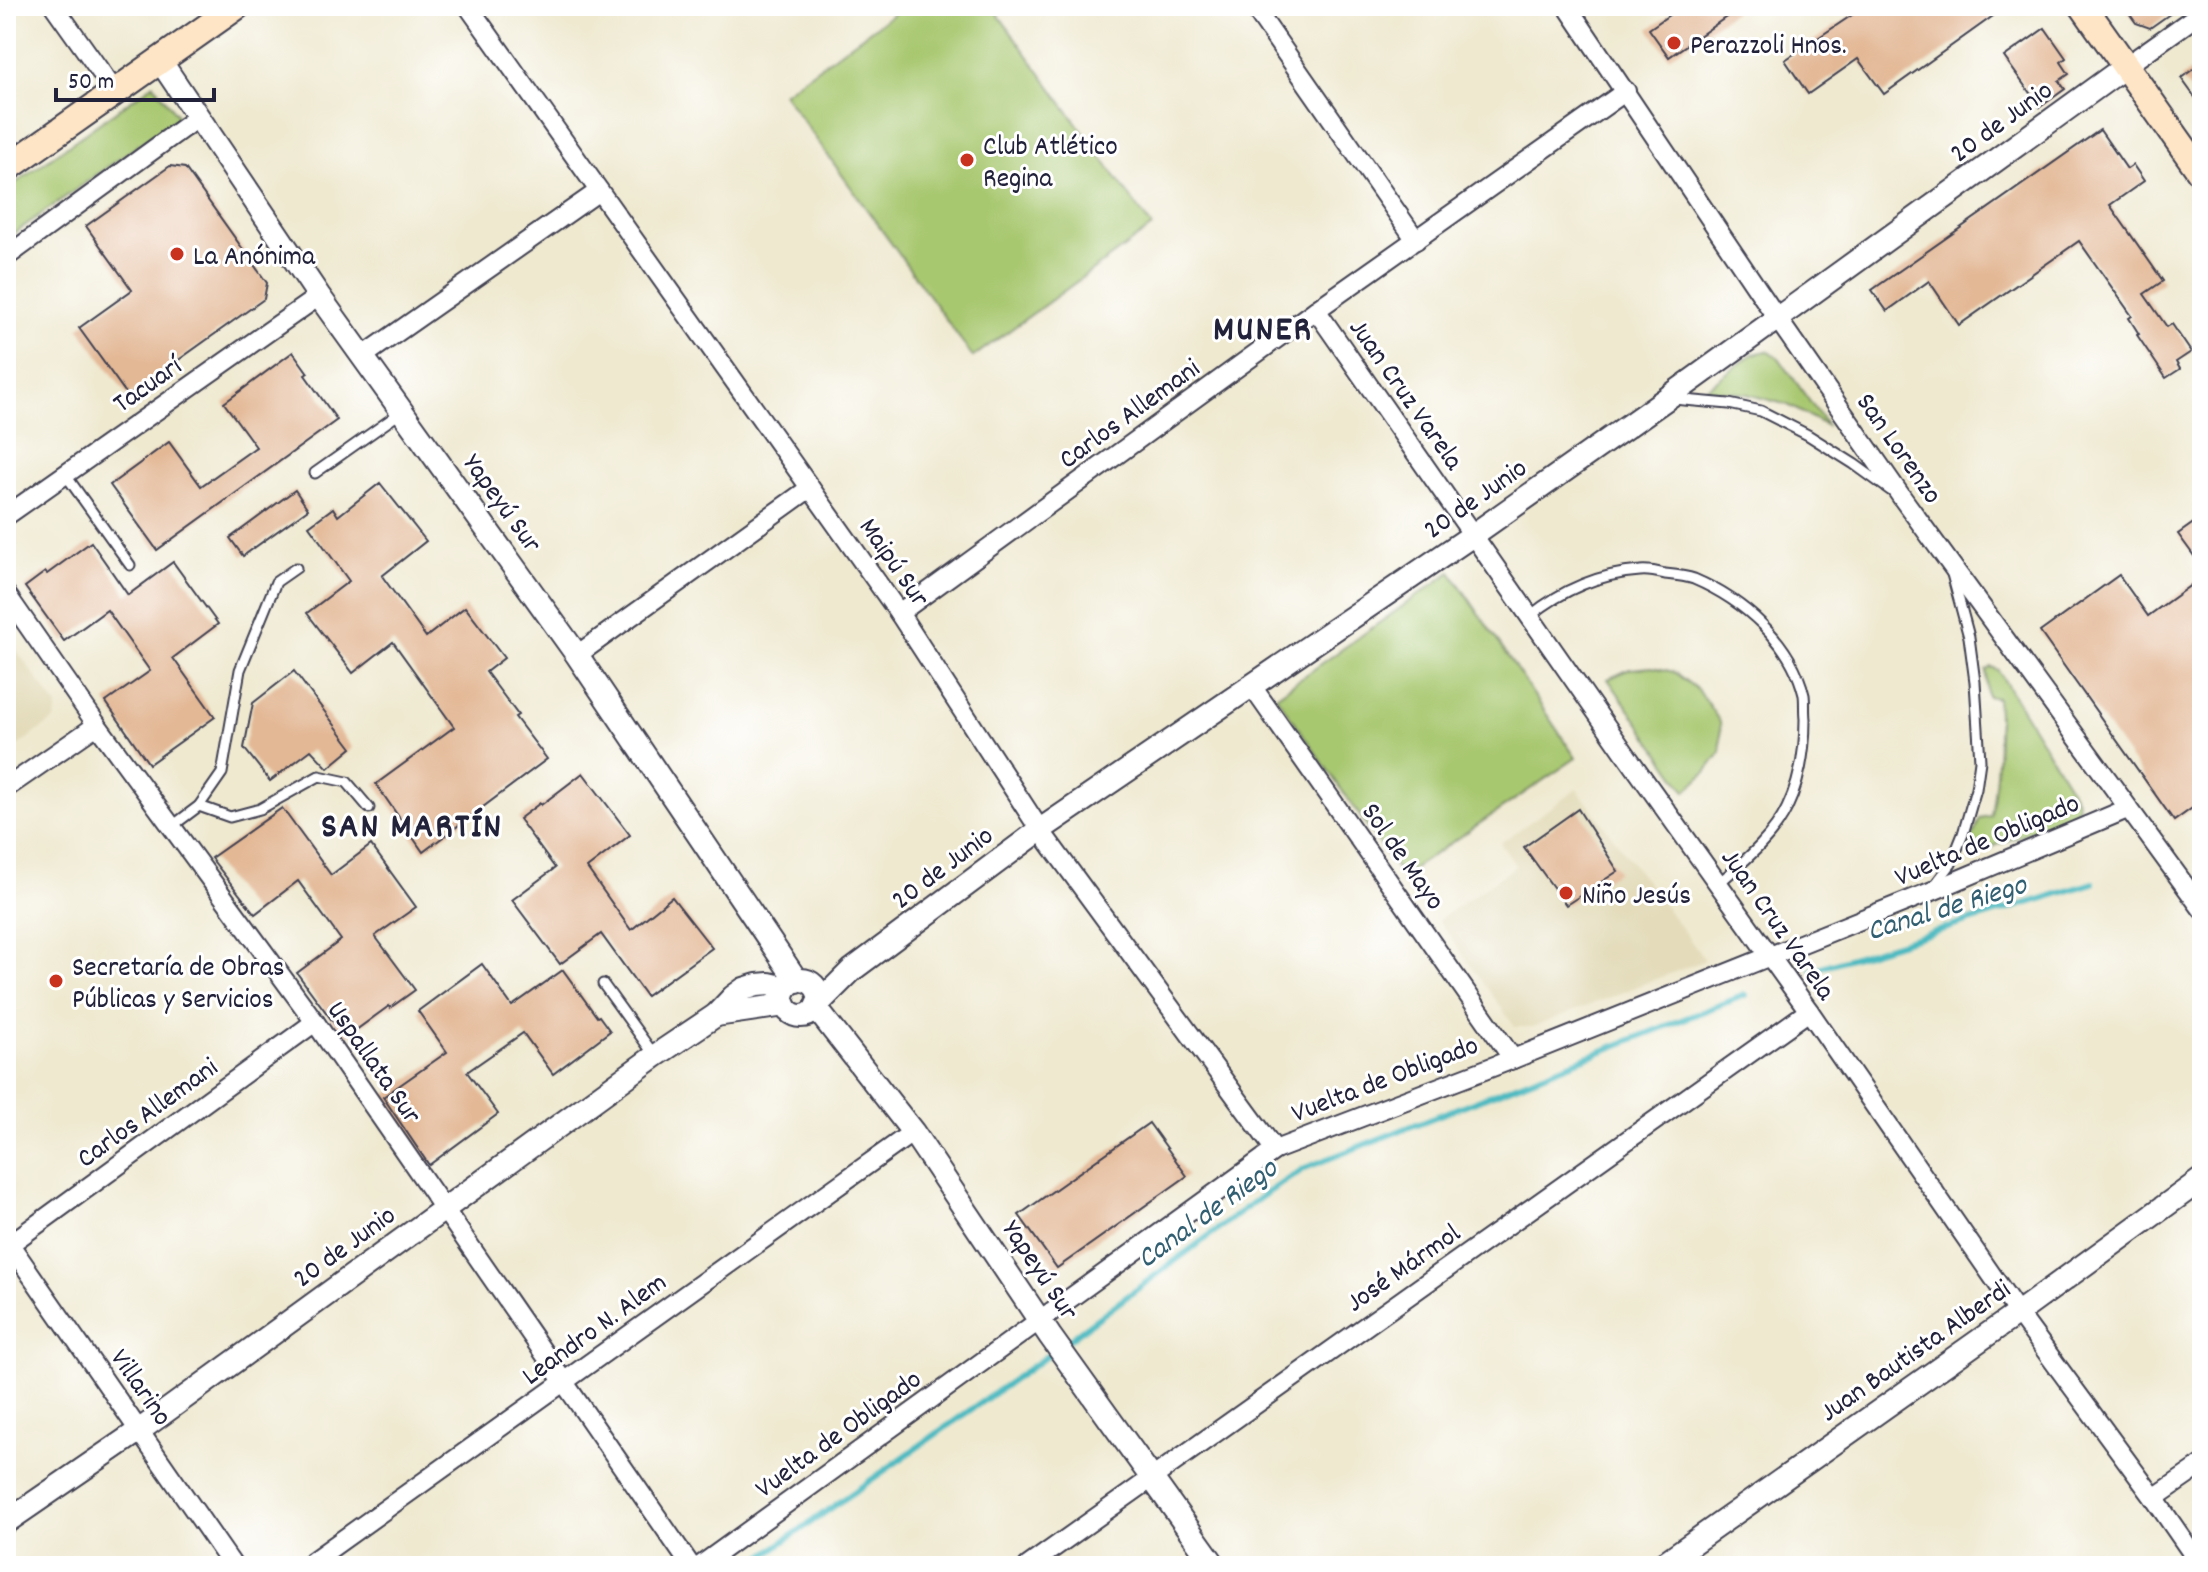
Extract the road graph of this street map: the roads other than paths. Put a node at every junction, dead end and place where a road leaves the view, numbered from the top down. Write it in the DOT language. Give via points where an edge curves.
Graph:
graph roads {
  1 [pos="54,6"];
  2 [pos="237,6"];
  3 [pos="468,6"];
  4 [pos="1253,6"];
  5 [pos="1567,6"];
  6 [pos="2083,6"];
  7 [pos="2202,12"];
  8 [pos="159,59"];
  9 [pos="2126,66"];
  10 [pos="1626,91"];
  11 [pos="115,92"];
  12 [pos="198,117"];
  13 [pos="6,169"];
  14 [pos="2202,174"];
  15 [pos="599,191"];
  16 [pos="1416,240"];
  17 [pos="6,257"];
  18 [pos="319,296"];
  19 [pos="1316,310"];
  20 [pos="1777,318"];
  21 [pos="362,357"];
  22 [pos="1666,399"];
  23 [pos="402,412"];
  24 [pos="315,473"];
  25 [pos="65,474"];
  26 [pos="810,488"];
  27 [pos="1903,499"];
  28 [pos="6,516"];
  29 [pos="1473,535"];
  30 [pos="130,565"];
  31 [pos="1950,566"];
  32 [pos="296,568"];
  33 [pos="6,594"];
  34 [pos="899,613"];
  35 [pos="1530,616"];
  36 [pos="577,655"];
  37 [pos="1251,685"];
  38 [pos="97,725"];
  39 [pos="6,788"];
  40 [pos="199,806"];
  41 [pos="369,808"];
  42 [pos="2127,809"];
  43 [pos="171,827"];
  44 [pos="1040,830"];
  45 [pos="1718,884"];
  46 [pos="1930,892"];
  47 [pos="2202,909"];
  48 [pos="1770,956"];
  49 [pos="852,970"];
  50 [pos="603,984"];
  51 [pos="794,989"];
  52 [pos="817,1006"];
  53 [pos="1809,1011"];
  54 [pos="315,1022"];
  55 [pos="655,1056"];
  56 [pos="1513,1059"];
  57 [pos="913,1132"];
  58 [pos="1275,1150"];
  59 [pos="2202,1179"];
  60 [pos="445,1208"];
  61 [pos="8,1242"];
  62 [pos="2018,1313"];
  63 [pos="1045,1327"];
  64 [pos="563,1383"];
  65 [pos="140,1430"];
  66 [pos="2202,1465"];
  67 [pos="1152,1479"];
  68 [pos="2154,1498"];
  69 [pos="6,1522"];
  70 [pos="233,1566"];
  71 [pos="306,1566"];
  72 [pos="691,1566"];
  73 [pos="700,1566"];
  74 [pos="1028,1566"];
  75 [pos="1215,1566"];
  76 [pos="1660,1566"];
  77 [pos="2201,1566"];
  1 -- 11 [label="street"];
  2 -- 8 [label="main road"];
  3 -- 15 [label="street, Maipú Sur"];
  4 -- 16 [label="street"];
  5 -- 10 [label="street, San Lorenzo"];
  6 -- 9 [label="main road"];
  7 -- 9 [label="street"];
  8 -- 11 [label="main road"];
  8 -- 12 [label="street, Yapeyú Sur"];
  9 -- 14 [label="main road"];
  9 -- 20 [label="street, 20 de Junio"];
  10 -- 16 [label="street, Carlos Allemani"];
  10 -- 20 [label="street, San Lorenzo"];
  11 -- 13 [label="main road"];
  12 -- 17 [label="street"];
  12 -- 18 [label="street, Yapeyú Sur"];
  15 -- 21 [label="street"];
  15 -- 26 [label="street, Maipú Sur"];
  16 -- 19 [label="street, Carlos Allemani"];
  18 -- 21 [label="street, Yapeyú Sur"];
  18 -- 25 [label="street, Tacuarí"];
  19 -- 29 [label="street, Juan Cruz Varela"];
  19 -- 34 [label="street, Carlos Allemani"];
  20 -- 22 [label="street, 20 de Junio"];
  20 -- 27 [label="street, San Lorenzo"];
  21 -- 23 [label="street, Yapeyú Sur"];
  22 -- 27 [label="lane" via="1761,411 1808,435"];
  22 -- 29 [label="street, 20 de Junio"];
  23 -- 24 [label="lane"];
  23 -- 36 [label="street, Yapeyú Sur"];
  25 -- 28 [label="street, Tacuarí"];
  25 -- 30 [label="lane"];
  26 -- 34 [label="street, Maipú Sur"];
  26 -- 36 [label="street"];
  27 -- 31 [label="street, San Lorenzo"];
  29 -- 35 [label="street, Juan Cruz Varela"];
  29 -- 37 [label="street, 20 de Junio"];
  31 -- 42 [label="street, San Lorenzo"];
  31 -- 46 [label="lane" via="1969,637 1980,761 1963,834 1951,864"];
  32 -- 40 [label="lane" via="276,582 240,670 222,773"];
  33 -- 38 [label="street, Uspallata Sur"];
  34 -- 44 [label="street, Maipú Sur"];
  35 -- 45 [label="street, Juan Cruz Varela"];
  35 -- 45 [label="lane" via="1590,579 1643,570 1692,578 1733,599 1765,626 1792,663 1804,696 1802,771 1787,810"];
  36 -- 51 [label="street, Yapeyú Sur"];
  37 -- 44 [label="street, 20 de Junio"];
  37 -- 56 [label="street, Sol de Mayo"];
  38 -- 39 [label="street"];
  38 -- 43 [label="street, Uspallata Sur"];
  40 -- 41 [label="lane" via="230,817 260,809 319,776 347,782"];
  40 -- 43 [label="lane"];
  42 -- 46 [label="street, Vuelta de Obligado"];
  42 -- 47 [label="street, San Lorenzo"];
  43 -- 54 [label="street, Uspallata Sur"];
  44 -- 49 [label="street, 20 de Junio"];
  44 -- 58 [label="street, Maipú Sur"];
  45 -- 48 [label="street, Juan Cruz Varela"];
  46 -- 48 [label="street, Vuelta de Obligado"];
  48 -- 53 [label="street, Juan Cruz Varela"];
  48 -- 56 [label="street, Vuelta de Obligado"];
  49 -- 51 [label="street, 20 de Junio"];
  49 -- 52 [label="street, 20 de Junio"];
  50 -- 55 [label="lane"];
  51 -- 52 [label="street, Yapeyú Sur" via="816,988"];
  51 -- 52 [label="street" via="788,1011 799,1016"];
  51 -- 55 [label="street, 20 de Junio" via="769,984 744,989"];
  52 -- 57 [label="street, Yapeyú Sur"];
  53 -- 62 [label="street, Juan Cruz Varela"];
  53 -- 67 [label="street, José Mármol"];
  54 -- 60 [label="street, Uspallata Sur"];
  54 -- 61 [label="street, Carlos Allemani"];
  55 -- 60 [label="street, 20 de Junio"];
  56 -- 58 [label="street, Vuelta de Obligado"];
  57 -- 63 [label="street, Yapeyú Sur"];
  57 -- 64 [label="street, Leandro N. Alem"];
  58 -- 63 [label="street, Vuelta de Obligado"];
  59 -- 62 [label="street, Juan Bautista Alberdi"];
  60 -- 64 [label="street, Uspallata Sur"];
  60 -- 65 [label="street, 20 de Junio"];
  61 -- 65 [label="street, Villarino"];
  62 -- 68 [label="street, Juan Cruz Varela"];
  62 -- 76 [label="street, Juan Bautista Alberdi"];
  63 -- 67 [label="street, Yapeyú Sur"];
  63 -- 73 [label="street, Vuelta de Obligado"];
  64 -- 71 [label="street, Leandro N. Alem"];
  64 -- 72 [label="street, Uspallata Sur"];
  65 -- 69 [label="street, 20 de Junio"];
  65 -- 70 [label="street, Villarino"];
  66 -- 68 [label="street"];
  67 -- 74 [label="street, José Mármol"];
  67 -- 75 [label="street, Yapeyú Sur"];
  68 -- 77 [label="street, Juan Cruz Varela"];
}
